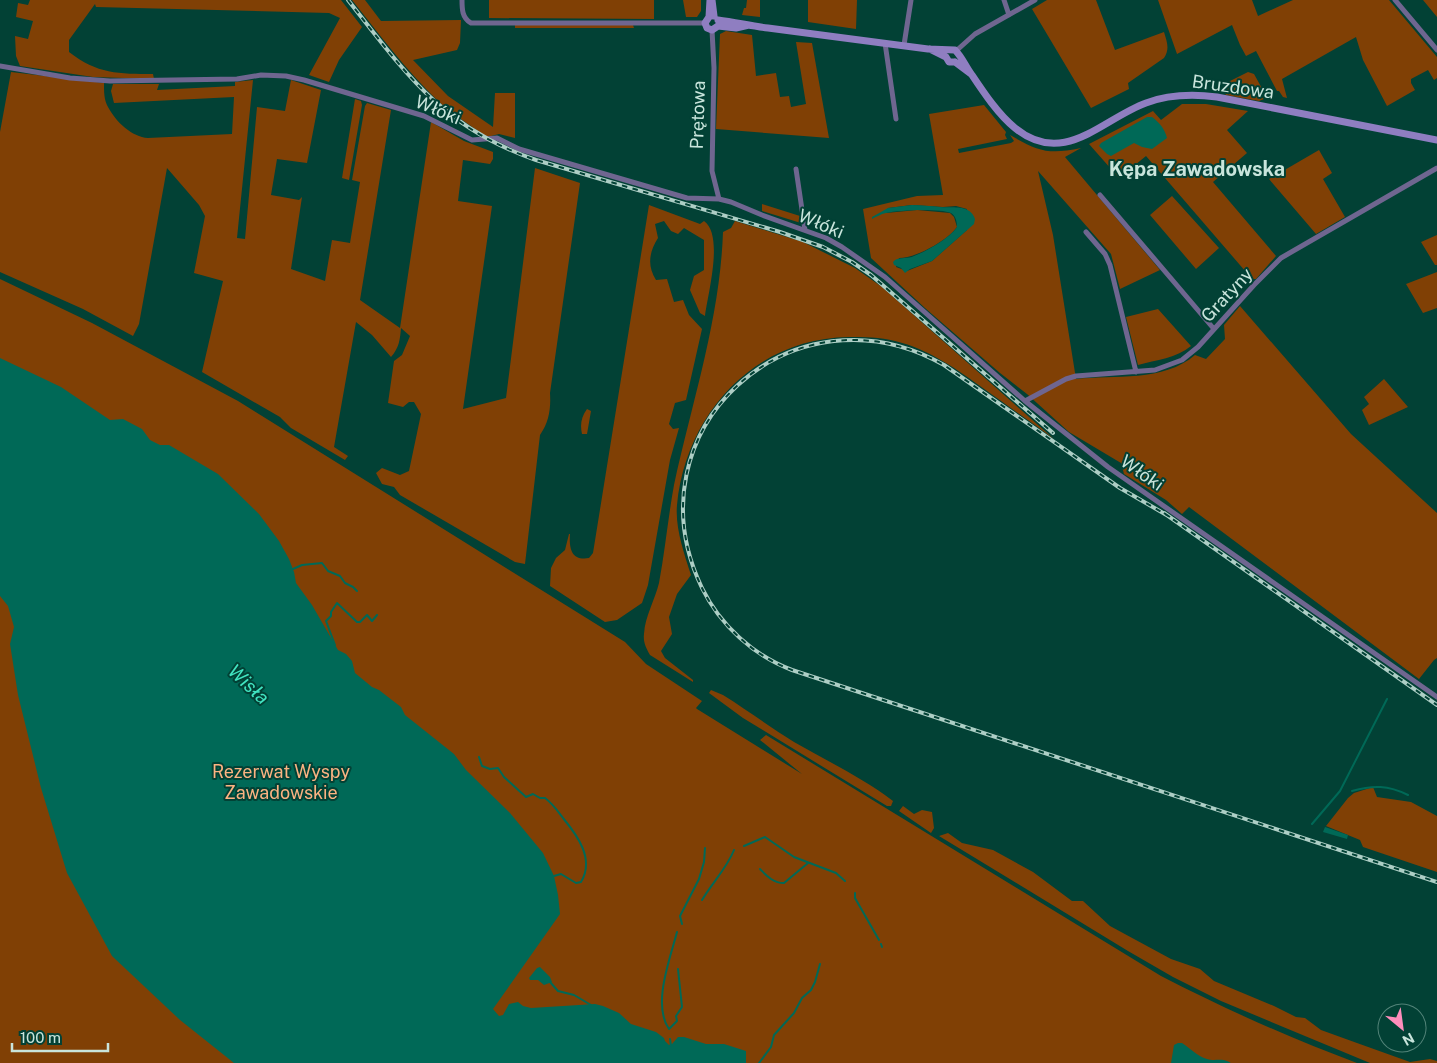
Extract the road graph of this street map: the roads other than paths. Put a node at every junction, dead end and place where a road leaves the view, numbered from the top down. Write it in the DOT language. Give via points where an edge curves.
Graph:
graph roads {
  1 [pos="462,0"];
  2 [pos="711,0"];
  3 [pos="911,0"];
  4 [pos="1004,0"];
  5 [pos="1035,0"];
  6 [pos="1395,0"];
  7 [pos="1009,15"];
  8 [pos="712,22"];
  9 [pos="885,43"];
  10 [pos="904,46"];
  11 [pos="1437,50"];
  12 [pos="953,55"];
  13 [pos="0,66"];
  14 [pos="896,119"];
  15 [pos="1437,140"];
  16 [pos="1437,168"];
  17 [pos="796,169"];
  18 [pos="1100,195"];
  19 [pos="718,199"];
  20 [pos="805,230"];
  21 [pos="1086,232"];
  22 [pos="1214,329"];
  23 [pos="1136,372"];
  24 [pos="1025,401"];
  25 [pos="1437,697"];
  1 -- 8 [label="street" via="466,20 473,24"];
  2 -- 8 [label="street, Prętowa"];
  3 -- 10 [label="street"];
  4 -- 7 [label="street"];
  5 -- 7 [label="street"];
  6 -- 11 [label="street"];
  7 -- 12 [label="street" via="975,34"];
  8 -- 9 [label="street, Bruzdowa" via="739,22"];
  8 -- 19 [label="street, Prętowa" via="712,171"];
  9 -- 10 [label="street, Bruzdowa"];
  9 -- 14 [label="street"];
  10 -- 12 [label="street, Bruzdowa" via="939,48"];
  12 -- 15 [label="street, Bruzdowa" via="1014,127 1032,138 1052,143 1078,140 1148,102 1195,94"];
  13 -- 19 [label="street, Włóki" via="110,81 286,76 424,116 472,140 497,138 519,149 664,192 693,199"];
  16 -- 22 [label="street, Gratyny" via="1281,258"];
  17 -- 20 [label="street"];
  18 -- 22 [label="street"];
  19 -- 20 [label="street, Włóki"];
  20 -- 24 [label="street, Włóki" via="842,247 884,277"];
  21 -- 23 [label="street" via="1108,260"];
  22 -- 23 [label="street, Gratyny" via="1182,360 1162,368"];
  23 -- 24 [label="street, Gratyny" via="1076,376"];
  24 -- 25 [label="street, Włóki" via="1108,467"];
}
